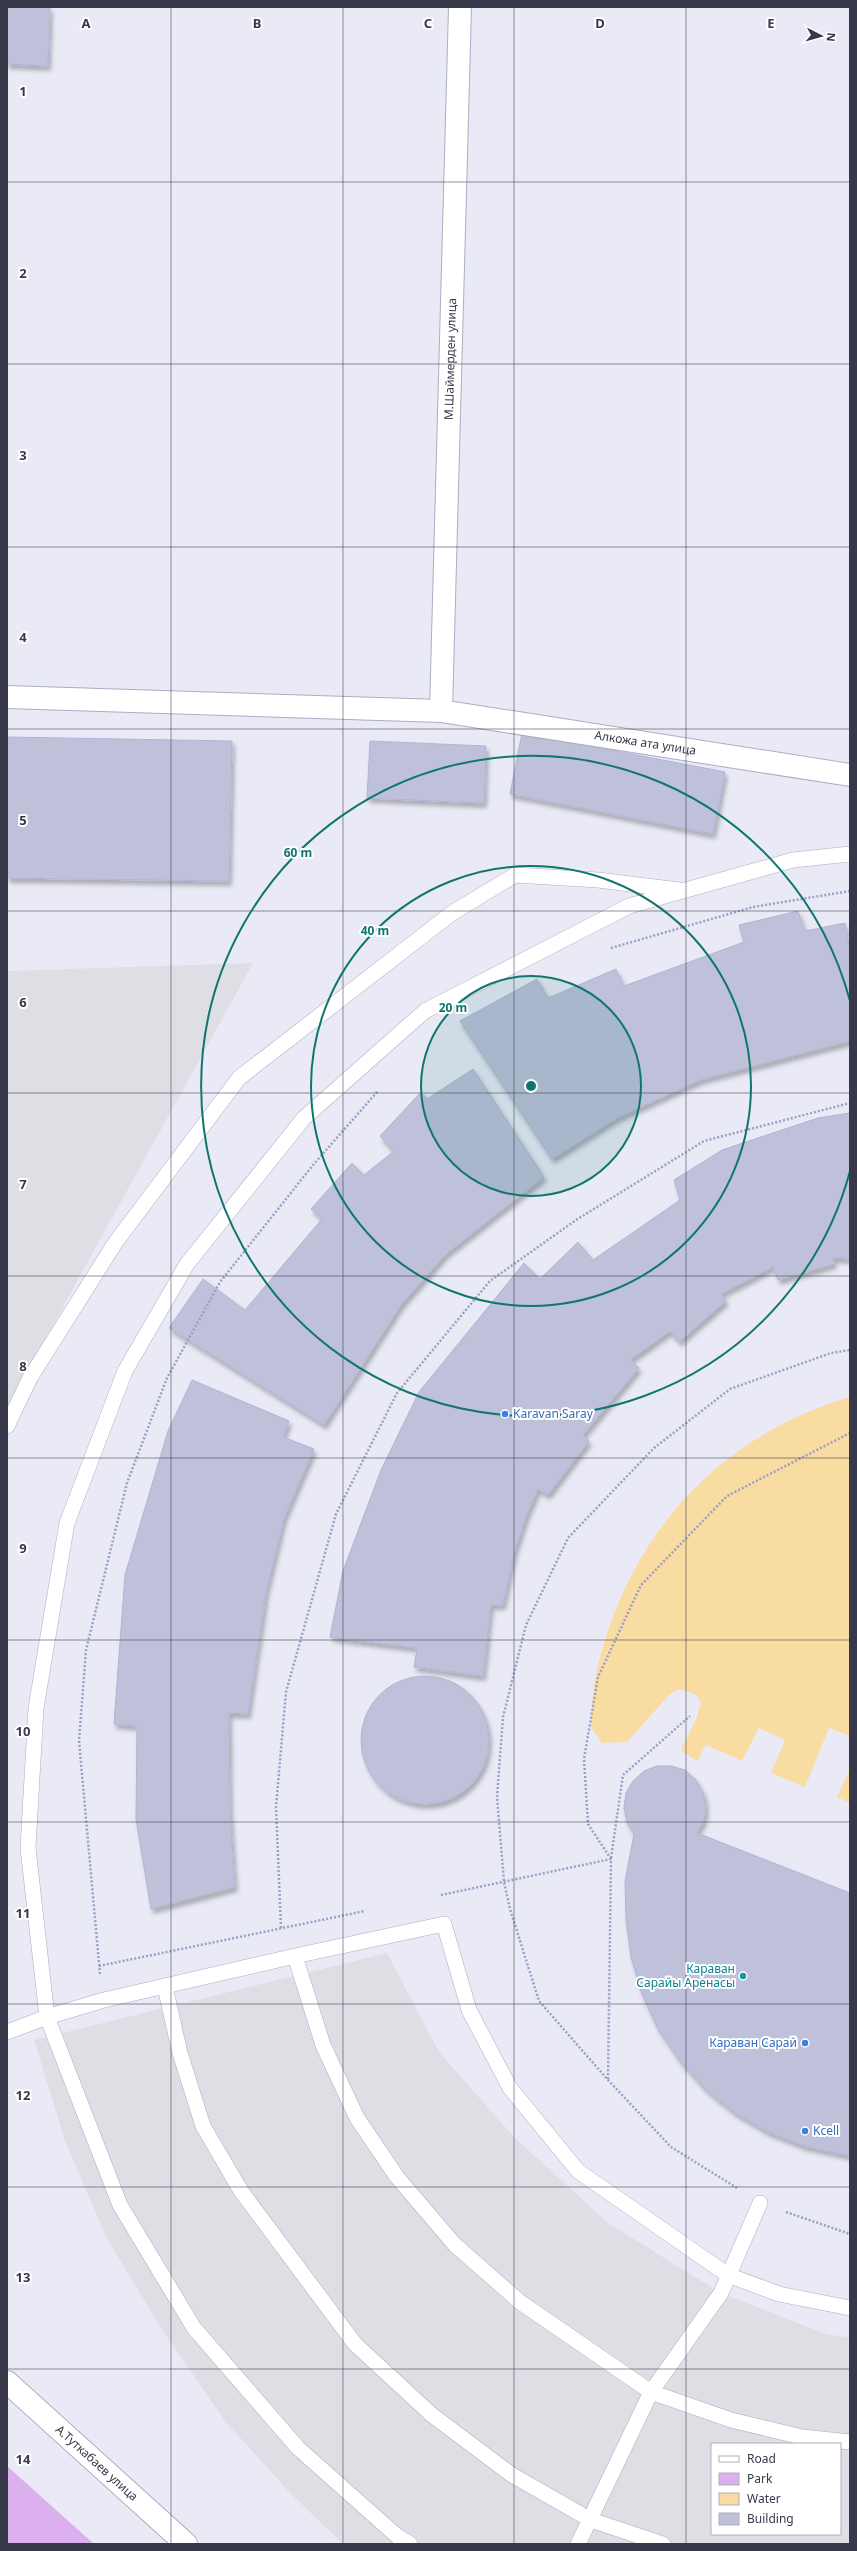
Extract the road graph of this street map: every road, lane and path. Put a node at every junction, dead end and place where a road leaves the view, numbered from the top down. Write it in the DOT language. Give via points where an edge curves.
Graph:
graph roads {
  1 [pos="460,7"];
  2 [pos="7,697"];
  3 [pos="441,711"];
  4 [pos="850,775"];
  5 [pos="850,854"];
  6 [pos="688,891"];
  7 [pos="850,892"];
  8 [pos="610,948"];
  9 [pos="381,1088"];
  10 [pos="850,1103"];
  11 [pos="850,1350"];
  12 [pos="7,1426"];
  13 [pos="850,1433"];
  14 [pos="690,1716"];
  15 [pos="281,1928"];
  16 [pos="295,1956"];
  17 [pos="165,1987"];
  18 [pos="104,2000"];
  19 [pos="47,2017"];
  20 [pos="7,2032"];
  21 [pos="760,2203"];
  22 [pos="850,2234"];
  23 [pos="728,2275"];
  24 [pos="850,2308"];
  25 [pos="7,2382"];
  26 [pos="651,2392"];
  27 [pos="850,2442"];
  28 [pos="591,2520"];
  29 [pos="186,2544"];
  30 [pos="410,2544"];
  31 [pos="578,2544"];
  32 [pos="663,2544"];
  1 -- 3 [label="street, М.Шаймерден улица"];
  2 -- 3 [label="street, Алкожа ата улица"];
  3 -- 4 [label="street, Алкожа ата улица"];
  5 -- 6 [label="lane" via="794,860"];
  6 -- 12 [label="lane" via="598,880 515,875 452,913 239,1078 114,1243 30,1378"];
  6 -- 19 [label="lane" via="629,906 425,1011 304,1118 187,1264 129,1365 67,1523 36,1708 28,1848"];
  7 -- 8 [label="path" via="753,907"];
  9 -- 18 [label="path" via="313,1165 220,1282 167,1378 127,1483 86,1650 79,1741"];
  10 -- 15 [label="path" via="704,1141 576,1220 490,1281 397,1393 336,1514 286,1692 276,1807"];
  11 -- 21 [label="path" via="831,1353 730,1389 654,1448 568,1538 526,1625 503,1717 497,1797 504,1882 539,2001 671,2147"];
  13 -- 14 [label="path" via="727,1496 641,1585 598,1677 584,1759 588,1824 611,1859 623,1776"];
  16 -- 17 [label="lane"];
  16 -- 23 [label="lane" via="444,1924 470,2010 510,2088 578,2171"];
  16 -- 26 [label="lane" via="324,2045 357,2118 397,2177 455,2245 520,2302"];
  17 -- 18 [label="lane"];
  17 -- 28 [label="lane" via="180,2053 203,2126 241,2191 355,2344 432,2415 512,2475"];
  18 -- 19 [label="lane"];
  19 -- 20 [label="lane"];
  19 -- 30 [label="lane" via="120,2205 194,2328 298,2448 397,2536"];
  21 -- 22 [label="path"];
  21 -- 23 [label="lane"];
  23 -- 24 [label="lane" via="779,2294"];
  23 -- 26 [label="lane" via="721,2293"];
  25 -- 29 [label="street, А.Туткабаев улица"];
  26 -- 27 [label="lane" via="731,2420 802,2437"];
  26 -- 28 [label="lane"];
  28 -- 31 [label="lane"];
  28 -- 32 [label="lane"];
}
